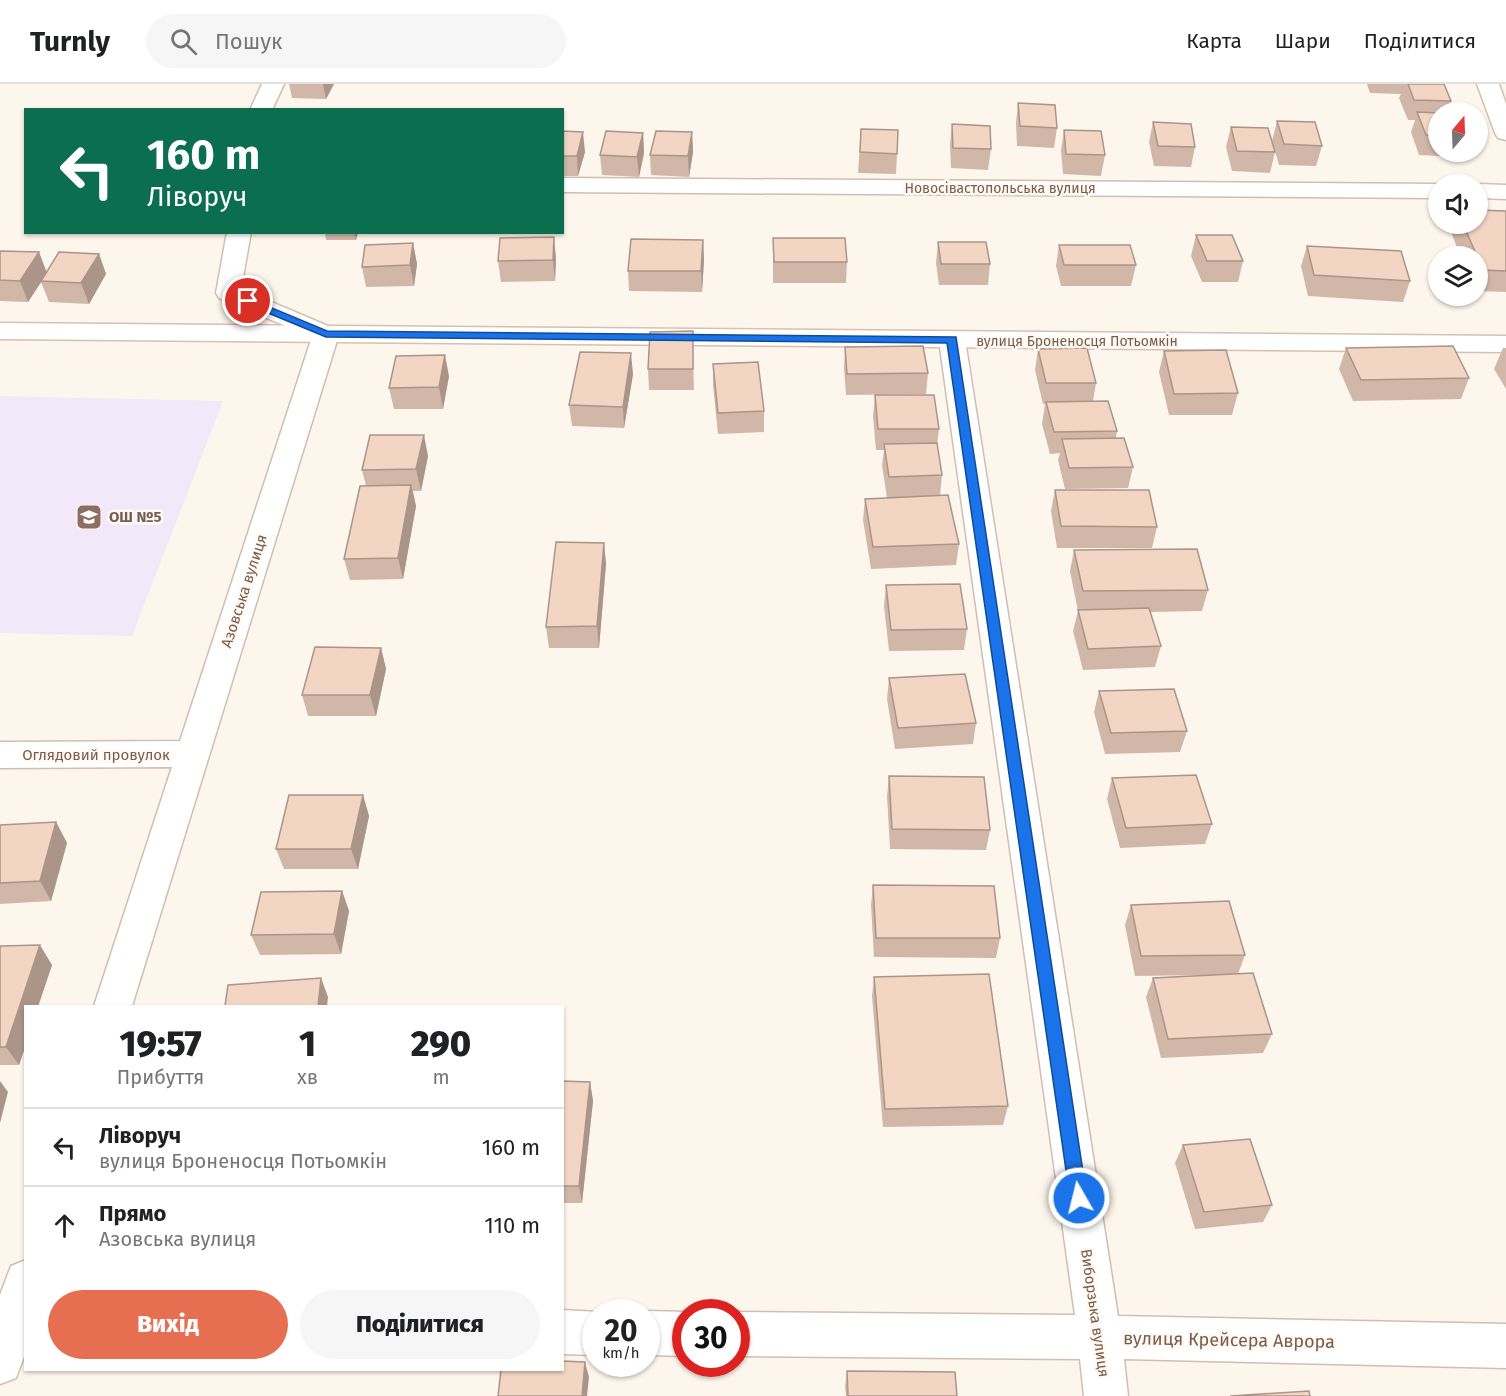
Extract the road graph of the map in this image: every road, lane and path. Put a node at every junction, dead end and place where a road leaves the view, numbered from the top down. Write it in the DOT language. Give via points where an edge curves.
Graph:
graph roads {
  1 [pos="273,84"];
  2 [pos="1488,84"];
  3 [pos="262,108"];
  4 [pos="1504,125"];
  5 [pos="564,185"];
  6 [pos="1428,191"];
  7 [pos="1488,191"];
  8 [pos="1506,192"];
  9 [pos="238,234"];
  10 [pos="0,332"];
  11 [pos="326,334"];
  12 [pos="952,340"];
  13 [pos="1506,345"];
  14 [pos="192,754"];
  15 [pos="0,755"];
  16 [pos="112,1005"];
  17 [pos="24,1287"];
  18 [pos="564,1332"];
  19 [pos="582,1333"];
  20 [pos="750,1334"];
  21 [pos="9,1336"];
  22 [pos="1100,1337"];
  23 [pos="1506,1346"];
  24 [pos="1106,1396"];
  1 -- 3 [label="street"];
  2 -- 4 [label="street"];
  5 -- 6 [label="street, Новосівастопольська вулиця"];
  7 -- 8 [label="street"];
  9 -- 11 [label="street" via="228,293"];
  10 -- 11 [label="street, вулиця Броненосця Потьомкін"];
  11 -- 12 [label="street, вулиця Броненосця Потьомкін"];
  11 -- 14 [label="street, Азовська вулиця"];
  12 -- 13 [label="street, вулиця Броненосця Потьомкін"];
  12 -- 22 [label="street, Виборзька вулиця"];
  14 -- 15 [label="street, Оглядовий провулок"];
  14 -- 16 [label="street, Азовська вулиця"];
  17 -- 21 [label="street"];
  18 -- 19 [label="street"];
  20 -- 22 [label="street, вулиця Крейсера Аврора"];
  22 -- 23 [label="street, вулиця Крейсера Аврора"];
  22 -- 24 [label="street, Виборзька вулиця"];
}
